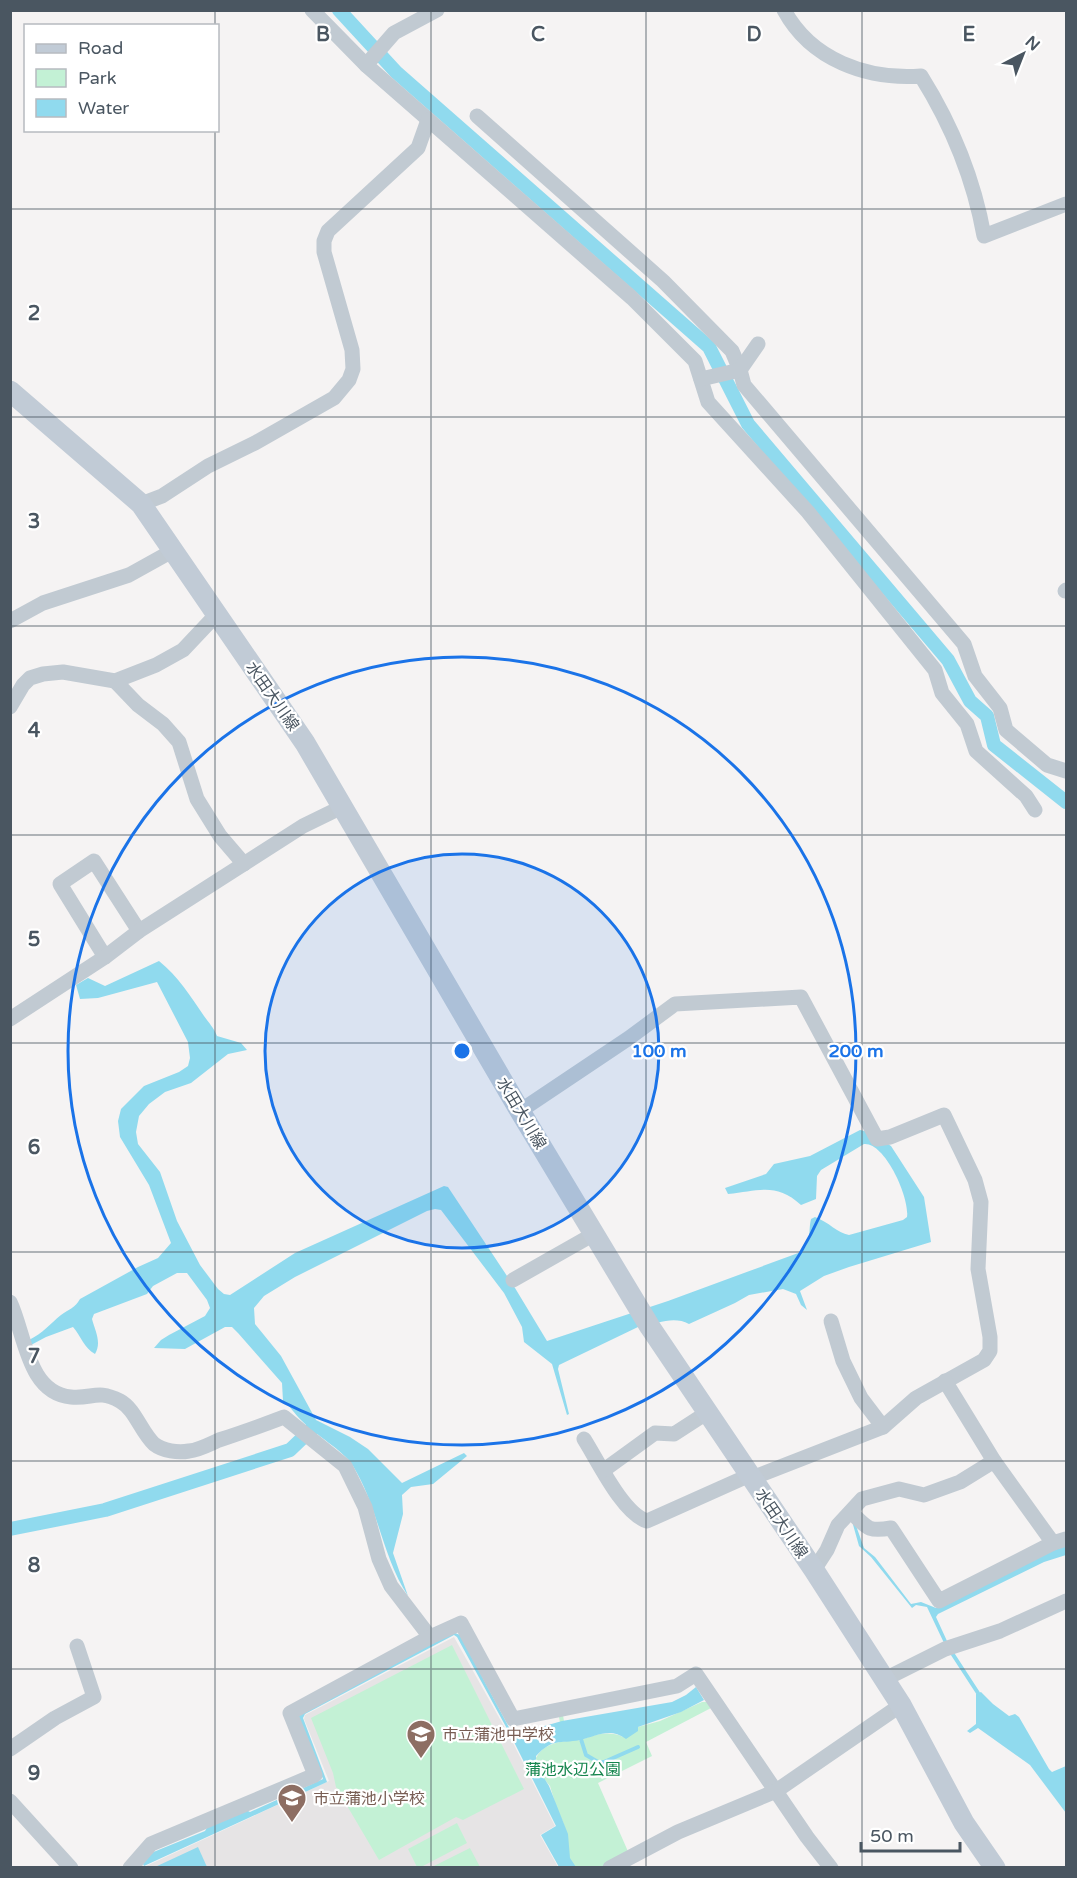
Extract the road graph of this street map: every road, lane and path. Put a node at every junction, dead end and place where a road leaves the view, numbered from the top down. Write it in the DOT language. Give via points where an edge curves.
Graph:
graph roads {
  1 [pos="312,10"];
  2 [pos="437,10"];
  3 [pos="784,10"];
  4 [pos="366,65"];
  5 [pos="477,116"];
  6 [pos="428,120"];
  7 [pos="1066,204"];
  8 [pos="758,344"];
  9 [pos="741,370"];
  10 [pos="701,379"];
  11 [pos="10,391"];
  12 [pos="141,504"];
  13 [pos="174,550"];
  14 [pos="216,615"];
  15 [pos="10,621"];
  16 [pos="115,681"];
  17 [pos="10,707"];
  18 [pos="1066,771"];
  19 [pos="344,806"];
  20 [pos="1035,810"];
  21 [pos="244,864"];
  22 [pos="139,931"];
  23 [pos="105,957"];
  24 [pos="10,1019"];
  25 [pos="520,1111"];
  26 [pos="594,1234"];
  27 [pos="513,1280"];
  28 [pos="10,1302"];
  29 [pos="831,1321"];
  30 [pos="945,1381"];
  31 [pos="708,1412"];
  32 [pos="883,1427"];
  33 [pos="584,1439"];
  34 [pos="994,1461"];
  35 [pos="604,1470"];
  36 [pos="751,1476"];
  37 [pos="851,1512"];
  38 [pos="1060,1541"];
  39 [pos="814,1570"];
  40 [pos="1066,1600"];
  41 [pos="430,1637"];
  42 [pos="77,1646"];
  43 [pos="885,1679"];
  44 [pos="901,1705"];
  45 [pos="10,1749"];
  46 [pos="776,1791"];
  47 [pos="10,1801"];
  48 [pos="71,1868"];
  49 [pos="130,1868"];
  50 [pos="610,1868"];
  51 [pos="831,1868"];
  52 [pos="995,1868"];
  1 -- 4 [label="street"];
  2 -- 4 [label="street" via="394,33"];
  3 -- 7 [label="street" via="810,42 843,64 863,72 921,76 958,151 978,205 984,236"];
  4 -- 6 [label="street"];
  5 -- 9 [label="street" via="663,281 732,351"];
  6 -- 10 [label="street" via="632,298 695,361"];
  6 -- 12 [label="street" via="418,148 328,231 324,241 352,350 349,380 334,398 208,465 162,496"];
  8 -- 9 [label="street"];
  9 -- 10 [label="street"];
  9 -- 18 [label="street" via="744,385 964,644 975,676 1000,708 1006,730 1047,765"];
  10 -- 20 [label="street" via="708,402 808,512 935,670 942,693 967,724 976,751 1026,796"];
  11 -- 12 [label="main road, 水田大川線"];
  12 -- 13 [label="main road, 水田大川線"];
  13 -- 14 [label="main road, 水田大川線"];
  13 -- 15 [label="street" via="129,575 43,603"];
  14 -- 16 [label="street" via="183,650"];
  14 -- 19 [label="main road, 水田大川線"];
  16 -- 17 [label="street" via="63,672 43,674 23,685"];
  16 -- 21 [label="street" via="179,742 197,799 220,836"];
  19 -- 21 [label="street" via="303,826"];
  19 -- 25 [label="main road, 水田大川線"];
  21 -- 22 [label="street"];
  22 -- 23 [label="street"];
  22 -- 23 [label="street" via="94,861 60,884"];
  23 -- 24 [label="street"];
  25 -- 26 [label="main road, 水田大川線"];
  25 -- 30 [label="street" via="675,1004 801,997 877,1139 944,1115 975,1180 981,1202 978,1269 990,1351 984,1360"];
  26 -- 27 [label="street"];
  26 -- 31 [label="main road, 水田大川線"];
  28 -- 41 [label="street" via="38,1378 55,1392 70,1397 108,1395 124,1403 154,1444 169,1451 189,1451 284,1417 316,1441 345,1466 365,1507 391,1586"];
  29 -- 32 [label="street" via="843,1361 861,1398"];
  30 -- 32 [label="street" via="916,1398"];
  30 -- 34 [label="street"];
  31 -- 35 [label="street" via="674,1434 655,1433"];
  31 -- 36 [label="main road, 水田大川線"];
  32 -- 36 [label="street"];
  33 -- 35 [label="street"];
  34 -- 37 [label="street" via="960,1482 924,1495 899,1489 862,1499"];
  34 -- 38 [label="street"];
  35 -- 36 [label="street" via="625,1505 647,1521"];
  36 -- 39 [label="main road, 水田大川線"];
  37 -- 38 [label="street" via="873,1531 891,1528 939,1601"];
  37 -- 39 [label="street" via="838,1525"];
  39 -- 43 [label="main road, 水田大川線"];
  40 -- 43 [label="street" via="1000,1631 945,1649"];
  41 -- 46 [label="street" via="461,1623 513,1719 677,1686 696,1674"];
  41 -- 49 [label="street" via="290,1713 315,1775 151,1844"];
  42 -- 45 [label="street" via="94,1697"];
  43 -- 44 [label="main road, 水田大川線"];
  44 -- 46 [label="street"];
  44 -- 52 [label="main road, 水田大川線" via="964,1823"];
  46 -- 50 [label="street" via="678,1832"];
  46 -- 51 [label="street"];
  47 -- 48 [label="street"];
}
